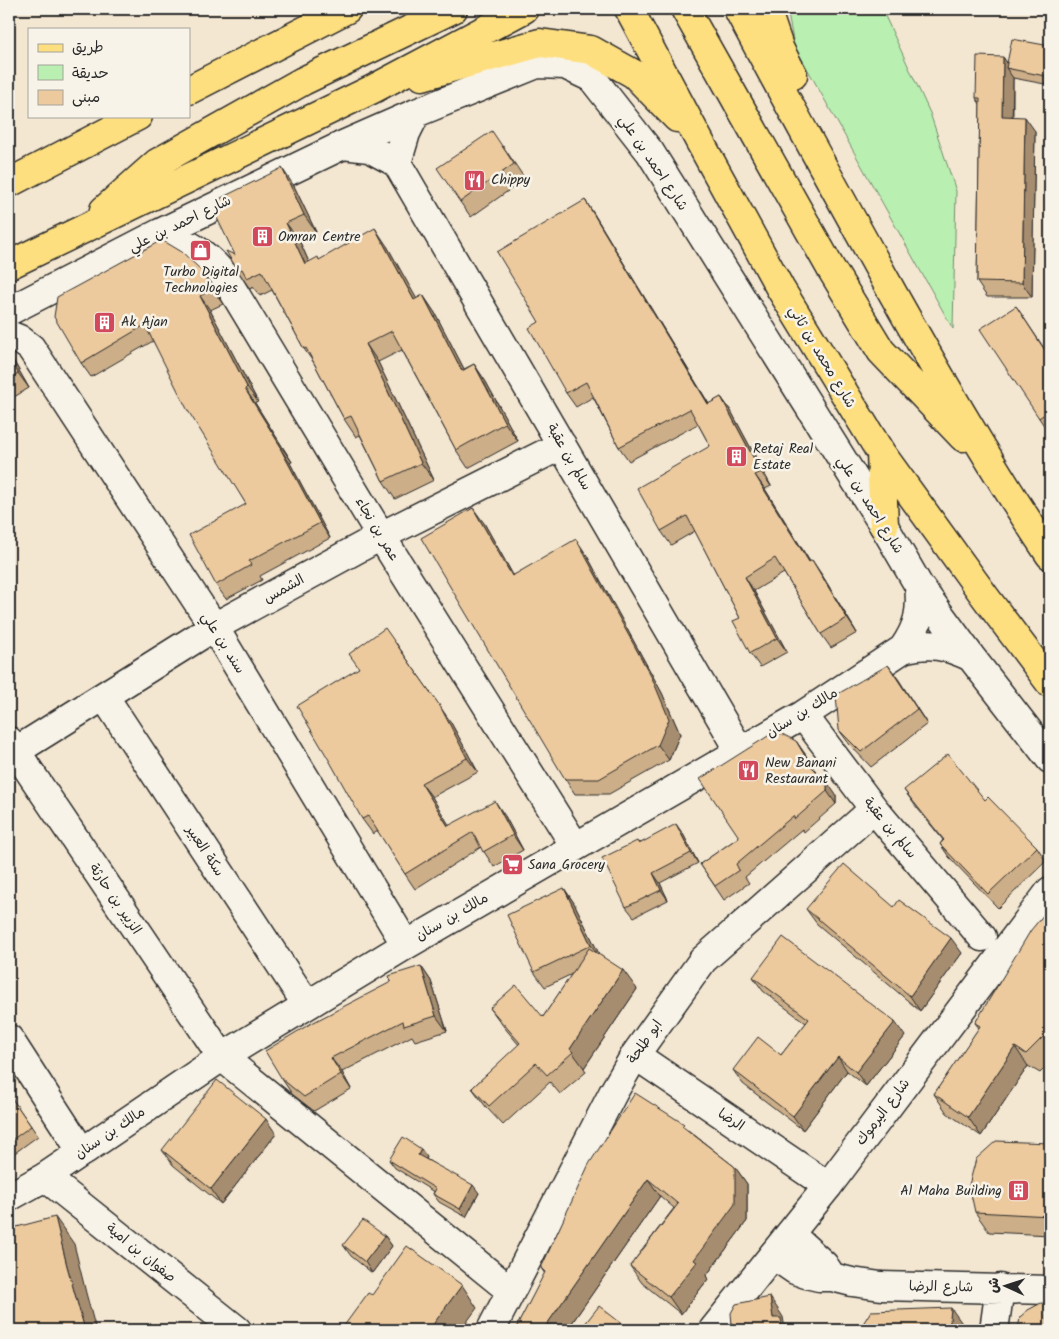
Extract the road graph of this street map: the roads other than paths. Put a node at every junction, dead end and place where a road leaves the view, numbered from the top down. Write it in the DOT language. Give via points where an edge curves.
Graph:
graph roads {
  1 [pos="453,9"];
  2 [pos="524,9"];
  3 [pos="629,9"];
  4 [pos="684,9"];
  5 [pos="738,9"];
  6 [pos="766,9"];
  7 [pos="344,10"];
  8 [pos="190,89"];
  9 [pos="372,89"];
  10 [pos="416,113"];
  11 [pos="134,118"];
  12 [pos="700,142"];
  13 [pos="809,142"];
  14 [pos="343,144"];
  15 [pos="397,163"];
  16 [pos="9,183"];
  17 [pos="79,232"];
  18 [pos="160,233"];
  19 [pos="9,265"];
  20 [pos="39,294"];
  21 [pos="9,311"];
  22 [pos="20,341"];
  23 [pos="562,446"];
  24 [pos="881,453"];
  25 [pos="994,469"];
  26 [pos="884,526"];
  27 [pos="381,536"];
  28 [pos="1050,555"];
  29 [pos="919,586"];
  30 [pos="214,627"];
  31 [pos="903,649"];
  32 [pos="971,657"];
  33 [pos="1050,682"];
  34 [pos="104,696"];
  35 [pos="803,715"];
  36 [pos="12,746"];
  37 [pos="740,751"];
  38 [pos="1050,759"];
  39 [pos="874,810"];
  40 [pos="575,846"];
  41 [pos="1050,891"];
  42 [pos="982,937"];
  43 [pos="406,945"];
  44 [pos="307,1005"];
  45 [pos="9,1039"];
  46 [pos="635,1055"];
  47 [pos="222,1057"];
  48 [pos="82,1152"];
  49 [pos="45,1177"];
  50 [pos="828,1186"];
  51 [pos="11,1192"];
  52 [pos="790,1234"];
  53 [pos="773,1255"];
  54 [pos="832,1277"];
  55 [pos="1000,1288"];
  56 [pos="1050,1290"];
  57 [pos="511,1291"];
  58 [pos="237,1330"];
  59 [pos="492,1330"];
  60 [pos="713,1330"];
  61 [pos="994,1330"];
  1 -- 17 [label="main road" via="303,81 157,162"];
  2 -- 9 [label="main road"];
  3 -- 12 [label="main road, شارع محمد بن ثاني"];
  4 -- 25 [label="main road" via="881,351"];
  5 -- 13 [label="main road"];
  6 -- 13 [label="main road" via="780,50 808,104"];
  7 -- 8 [label="main road"];
  9 -- 12 [label="main road" via="540,43 591,50 634,74"];
  9 -- 17 [label="main road"];
  10 -- 14 [label="street, شارع احمد بن علي"];
  10 -- 15 [label="street"];
  10 -- 26 [label="street, شارع احمد بن علي" via="537,64 565,65 592,78 650,152"];
  11 -- 16 [label="main road"];
  12 -- 24 [label="main road, شارع محمد بن ثاني" via="780,288"];
  13 -- 25 [label="main road"];
  14 -- 15 [label="street" via="369,148"];
  14 -- 18 [label="street, شارع احمد بن علي"];
  15 -- 23 [label="street, سالم بن عقبة"];
  17 -- 19 [label="main road"];
  18 -- 20 [label="street, شارع احمد بن علي"];
  18 -- 27 [label="street, عمر بن نجاء" via="195,248 223,274"];
  20 -- 21 [label="street, شارع احمد بن علي"];
  20 -- 22 [label="street, سند بن علي"];
  22 -- 30 [label="street, سند بن علي"];
  23 -- 27 [label="street, الشمس"];
  23 -- 37 [label="street, سالم بن عقبة"];
  24 -- 26 [label="main road"];
  24 -- 33 [label="main road, شارع محمد بن ثاني"];
  25 -- 28 [label="main road"];
  26 -- 29 [label="street, شارع احمد بن علي"];
  27 -- 30 [label="street, الشمس"];
  27 -- 40 [label="street, عمر بن نجاء"];
  29 -- 31 [label="street, مالك بن سنان" via="919,619"];
  29 -- 32 [label="street, شارع احمد بن علي"];
  30 -- 34 [label="street, الشمس"];
  30 -- 43 [label="street, سند بن علي"];
  31 -- 32 [label="street, مالك بن سنان" via="938,645"];
  31 -- 35 [label="street, مالك بن سنان"];
  32 -- 38 [label="street, شارع احمد بن علي"];
  34 -- 36 [label="street, الشمس"];
  34 -- 44 [label="street, سكة العبير"];
  35 -- 37 [label="street, مالك بن سنان"];
  35 -- 39 [label="street, سالم بن عقبة"];
  36 -- 47 [label="street, الزبير بن حارثة"];
  37 -- 40 [label="street, مالك بن سنان"];
  39 -- 42 [label="street, سالم بن عقبة"];
  39 -- 46 [label="street, ابو طلحة" via="703,960"];
  40 -- 43 [label="street, مالك بن سنان"];
  41 -- 50 [label="street, شارع اليرموك"];
  43 -- 44 [label="street, مالك بن سنان"];
  44 -- 47 [label="street, مالك بن سنان"];
  45 -- 48 [label="street"];
  46 -- 50 [label="street, الرضا"];
  46 -- 57 [label="street, ابو طلحة" via="612,1093"];
  47 -- 48 [label="street, مالك بن سنان"];
  47 -- 57 [label="street, الزبير بن حارثة"];
  48 -- 49 [label="street, مالك بن سنان"];
  49 -- 51 [label="street, مالك بن سنان"];
  49 -- 58 [label="street, صفوان بن امية"];
  50 -- 52 [label="street, شارع اليرموك"];
  52 -- 53 [label="street, شارع اليرموك"];
  52 -- 54 [label="street"];
  53 -- 54 [label="street, شارع الرضا" via="795,1270"];
  53 -- 60 [label="street, شارع اليرموك"];
  54 -- 55 [label="street, شارع الرضا" via="881,1286"];
  55 -- 56 [label="street, شارع الرضا"];
  55 -- 61 [label="street"];
  57 -- 59 [label="street, ابو طلحة"];
}
